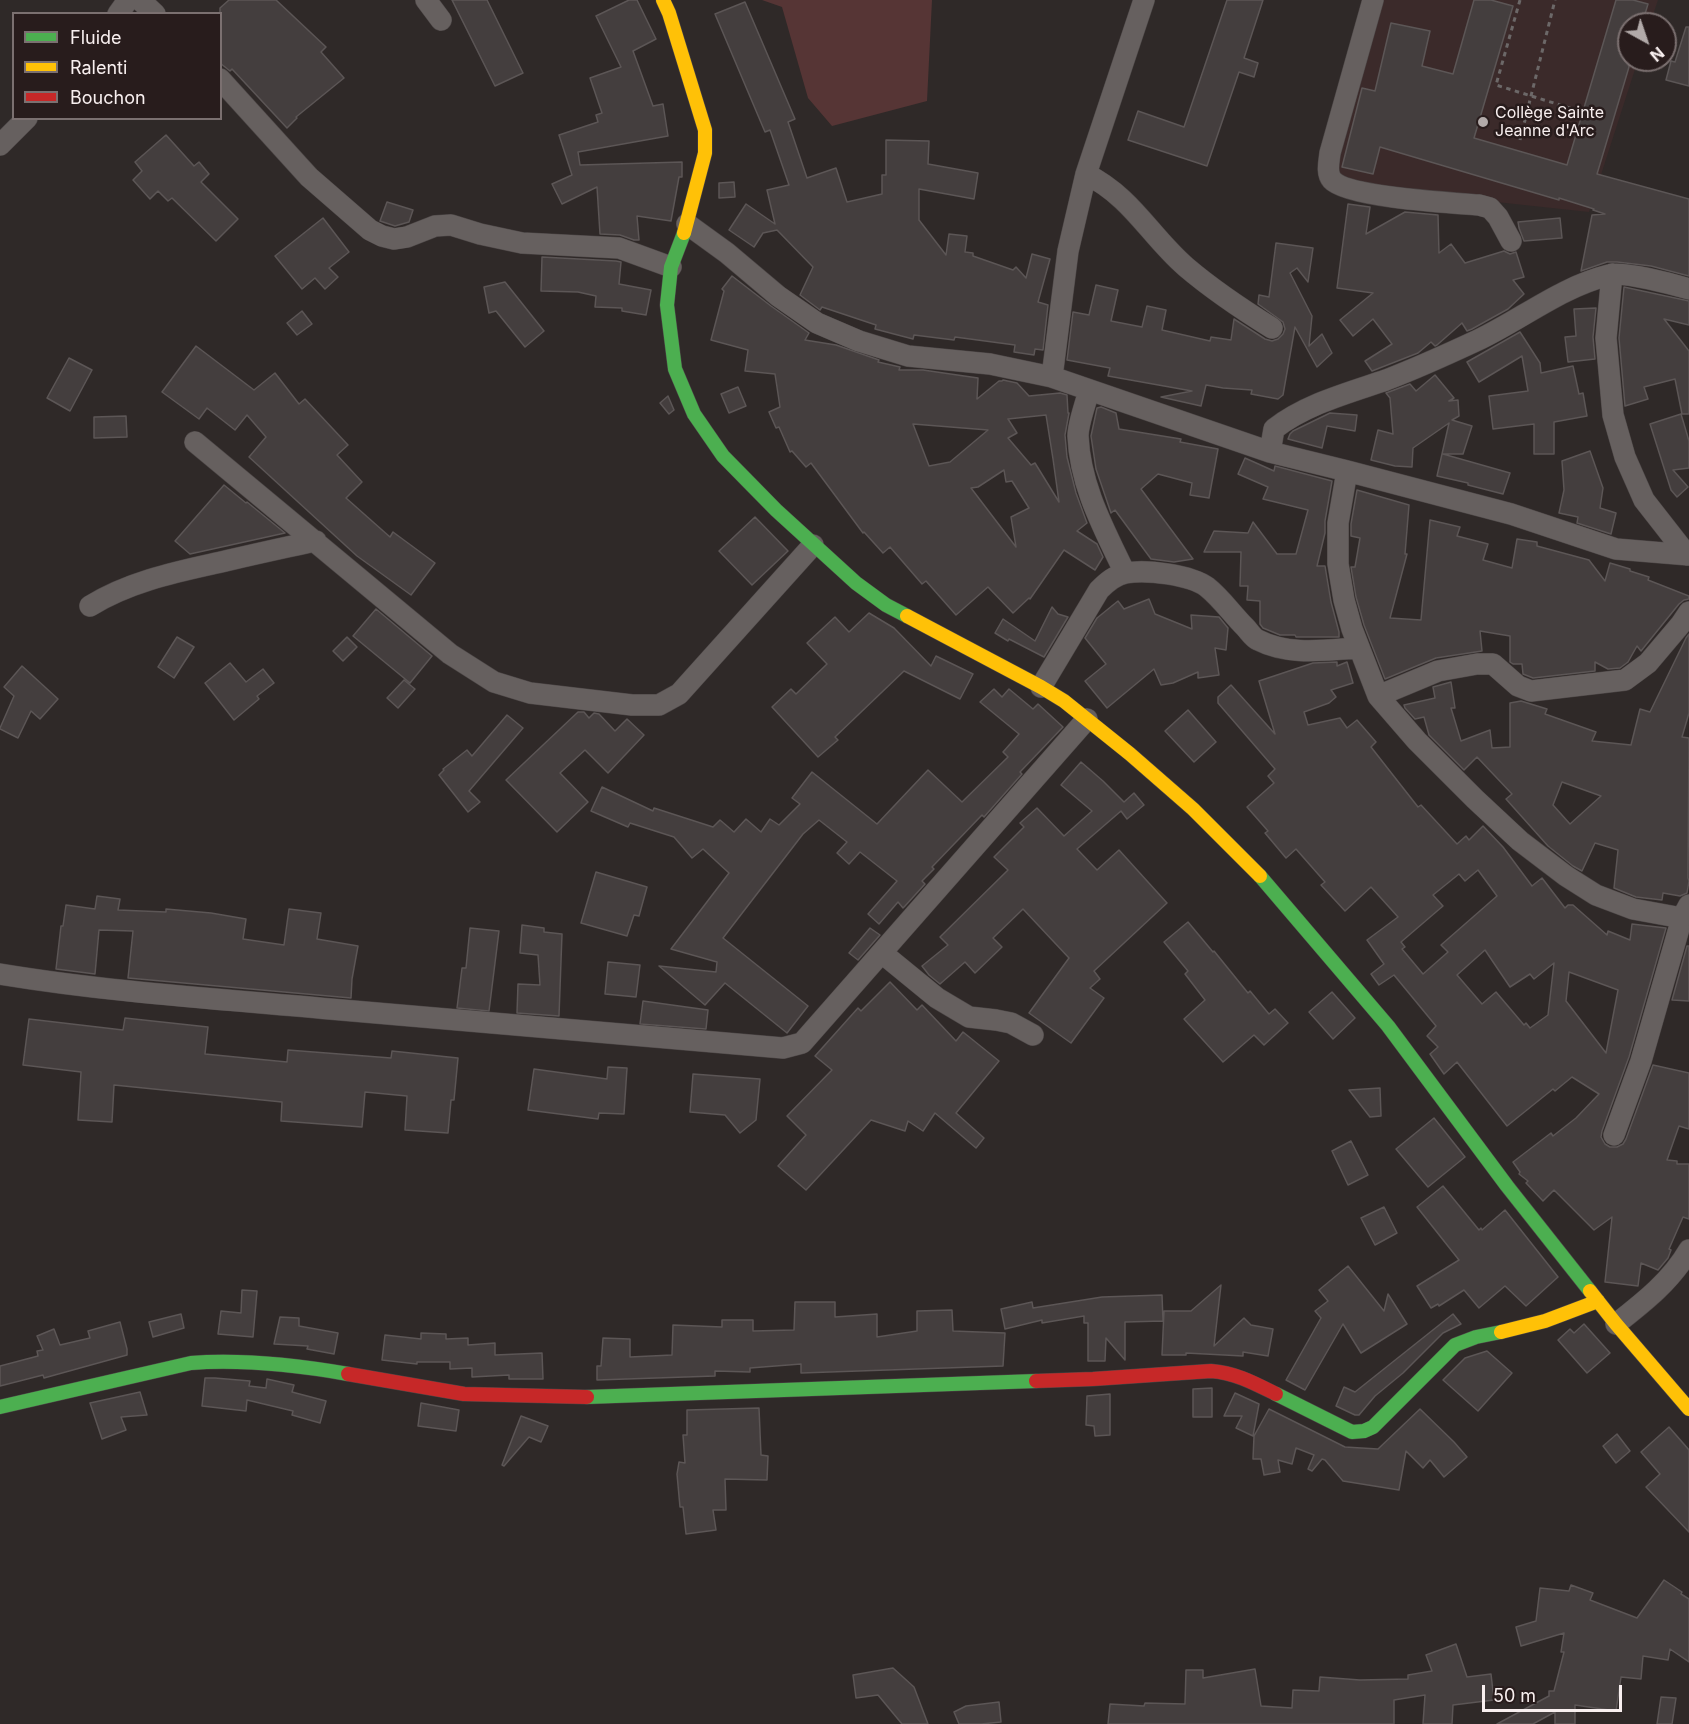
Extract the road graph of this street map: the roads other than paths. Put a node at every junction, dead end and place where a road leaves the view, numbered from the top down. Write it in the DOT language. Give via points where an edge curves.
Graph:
graph roads {
  1 [pos="140,0"];
  2 [pos="426,0"];
  3 [pos="663,0"];
  4 [pos="1144,0"];
  5 [pos="1373,0"];
  6 [pos="153,12"];
  7 [pos="441,20"];
  8 [pos="222,81"];
  9 [pos="25,120"];
  10 [pos="0,145"];
  11 [pos="1086,174"];
  12 [pos="687,224"];
  13 [pos="1510,241"];
  14 [pos="671,267"];
  15 [pos="1612,274"];
  16 [pos="1689,289"];
  17 [pos="1272,328"];
  18 [pos="1052,377"];
  19 [pos="1089,390"];
  20 [pos="195,442"];
  21 [pos="1270,452"];
  22 [pos="1347,471"];
  23 [pos="316,541"];
  24 [pos="813,545"];
  25 [pos="1688,555"];
  26 [pos="1125,573"];
  27 [pos="90,606"];
  28 [pos="1689,612"];
  29 [pos="1358,648"];
  30 [pos="1041,687"];
  31 [pos="1378,696"];
  32 [pos="1088,719"];
  33 [pos="1685,912"];
  34 [pos="882,953"];
  35 [pos="0,974"];
  36 [pos="1033,1035"];
  37 [pos="1614,1135"];
  38 [pos="1689,1250"];
  39 [pos="1598,1301"];
  40 [pos="1616,1324"];
  41 [pos="0,1407"];
  42 [pos="1689,1409"];
  1 -- 6 [label="street"];
  2 -- 7 [label="street"];
  3 -- 12 [label="street" via="705,130 705,153"];
  4 -- 11 [label="street"];
  5 -- 13 [label="street" via="1330,153 1328,173 1345,188 1490,208"];
  8 -- 14 [label="street" via="309,177 382,236 407,237 435,226 451,225 522,243 619,248"];
  9 -- 10 [label="street"];
  11 -- 17 [label="street" via="1124,200 1186,267"];
  11 -- 18 [label="street" via="1068,251"];
  12 -- 14 [label="street"];
  12 -- 18 [label="street" via="817,323 859,341 908,357 990,364"];
  14 -- 24 [label="street" via="667,306 675,369 694,414 723,456"];
  15 -- 16 [label="street"];
  15 -- 21 [label="street" via="1554,297 1480,339 1288,419 1274,429"];
  15 -- 25 [label="street" via="1606,338 1613,415 1625,457 1644,500"];
  18 -- 19 [label="street"];
  19 -- 21 [label="street"];
  19 -- 26 [label="street" via="1078,434 1082,467 1091,503"];
  20 -- 23 [label="street"];
  21 -- 22 [label="street"];
  22 -- 25 [label="street" via="1511,514 1616,549"];
  22 -- 29 [label="street" via="1338,523 1338,564"];
  23 -- 24 [label="street" via="450,654 494,682 530,693 632,705 659,705 679,694"];
  23 -- 27 [label="street" via="176,572"];
  24 -- 30 [label="street" via="886,605"];
  26 -- 29 [label="street" via="1184,577 1205,586 1256,639 1278,647 1300,652"];
  26 -- 30 [label="street" via="1099,590"];
  28 -- 31 [label="street" via="1647,663 1625,680 1531,691 1518,686 1493,664 1477,664 1438,671"];
  29 -- 31 [label="street"];
  30 -- 32 [label="street"];
  31 -- 33 [label="street" via="1476,799 1520,841 1566,876 1596,895 1633,909"];
  32 -- 34 [label="street"];
  32 -- 39 [label="street" via="1193,809 1292,912 1388,1026"];
  33 -- 37 [label="street" via="1641,1061"];
  34 -- 35 [label="street" via="802,1043 783,1048 176,996"];
  34 -- 36 [label="street" via="937,998 969,1017 1011,1023"];
  38 -- 40 [label="street" via="1653,1295"];
  39 -- 40 [label="street"];
  39 -- 41 [label="street" via="1522,1328 1464,1340 1373,1427 1352,1432 1238,1375 1211,1371 594,1398 464,1394 274,1363 216,1361 191,1363"];
  40 -- 42 [label="street"];
}
